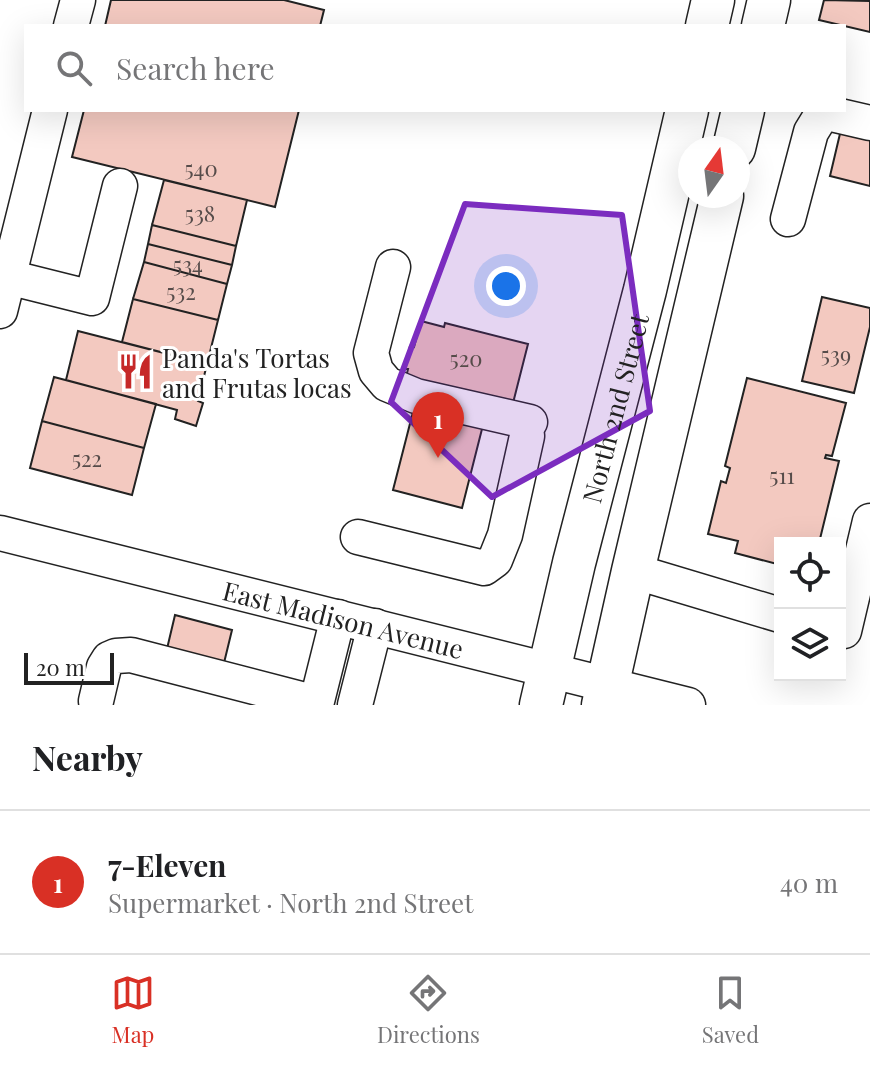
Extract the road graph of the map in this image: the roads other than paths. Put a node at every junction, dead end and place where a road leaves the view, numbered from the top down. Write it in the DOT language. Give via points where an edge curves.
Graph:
graph roads {
  1 [pos="78,0"];
  2 [pos="713,0"];
  3 [pos="769,0"];
  4 [pos="72,24"];
  5 [pos="707,24"];
  6 [pos="763,24"];
  7 [pos="49,112"];
  8 [pos="687,112"];
  9 [pos="743,112"];
  10 [pos="870,123"];
  11 [pos="737,136"];
  12 [pos="120,186"];
  13 [pos="719,208"];
  14 [pos="788,219"];
  15 [pos="393,267"];
  16 [pos="8,277"];
  17 [pos="0,311"];
  18 [pos="870,521"];
  19 [pos="0,533"];
  20 [pos="358,537"];
  21 [pos="633,571"];
  22 [pos="774,613"];
  23 [pos="338,617"];
  24 [pos="375,626"];
  25 [pos="851,633"];
  26 [pos="546,688"];
  27 [pos="606,696"];
  28 [pos="93,700"];
  29 [pos="316,704"];
  30 [pos="355,705"];
  31 [pos="688,705"];
  1 -- 4 [label="street"];
  2 -- 5 [label="main road"];
  3 -- 6 [label="main road"];
  7 -- 16 [label="street"];
  8 -- 26 [label="main road, North 2nd Street"];
  9 -- 11 [label="main road"];
  10 -- 14 [label="street" via="827,113 819,119"];
  12 -- 16 [label="street" via="92,298"];
  13 -- 21 [label="main road, North 2nd Street"];
  15 -- 20 [label="street" via="371,353 376,371 387,384 416,396 528,429 505,535 495,560 484,568"];
  16 -- 17 [label="street"];
  18 -- 25 [label="street"];
  19 -- 23 [label="street, East Madison Avenue"];
  21 -- 22 [label="street"];
  21 -- 27 [label="main road, North 2nd Street"];
  23 -- 24 [label="street, East Madison Avenue"];
  23 -- 29 [label="street"];
  24 -- 26 [label="street, East Madison Avenue"];
  24 -- 30 [label="street"];
  26 -- 27 [label="street, East Madison Avenue"];
  27 -- 31 [label="street, East Madison Avenue"];
  28 -- 29 [label="street" via="109,659 131,655"];
}
